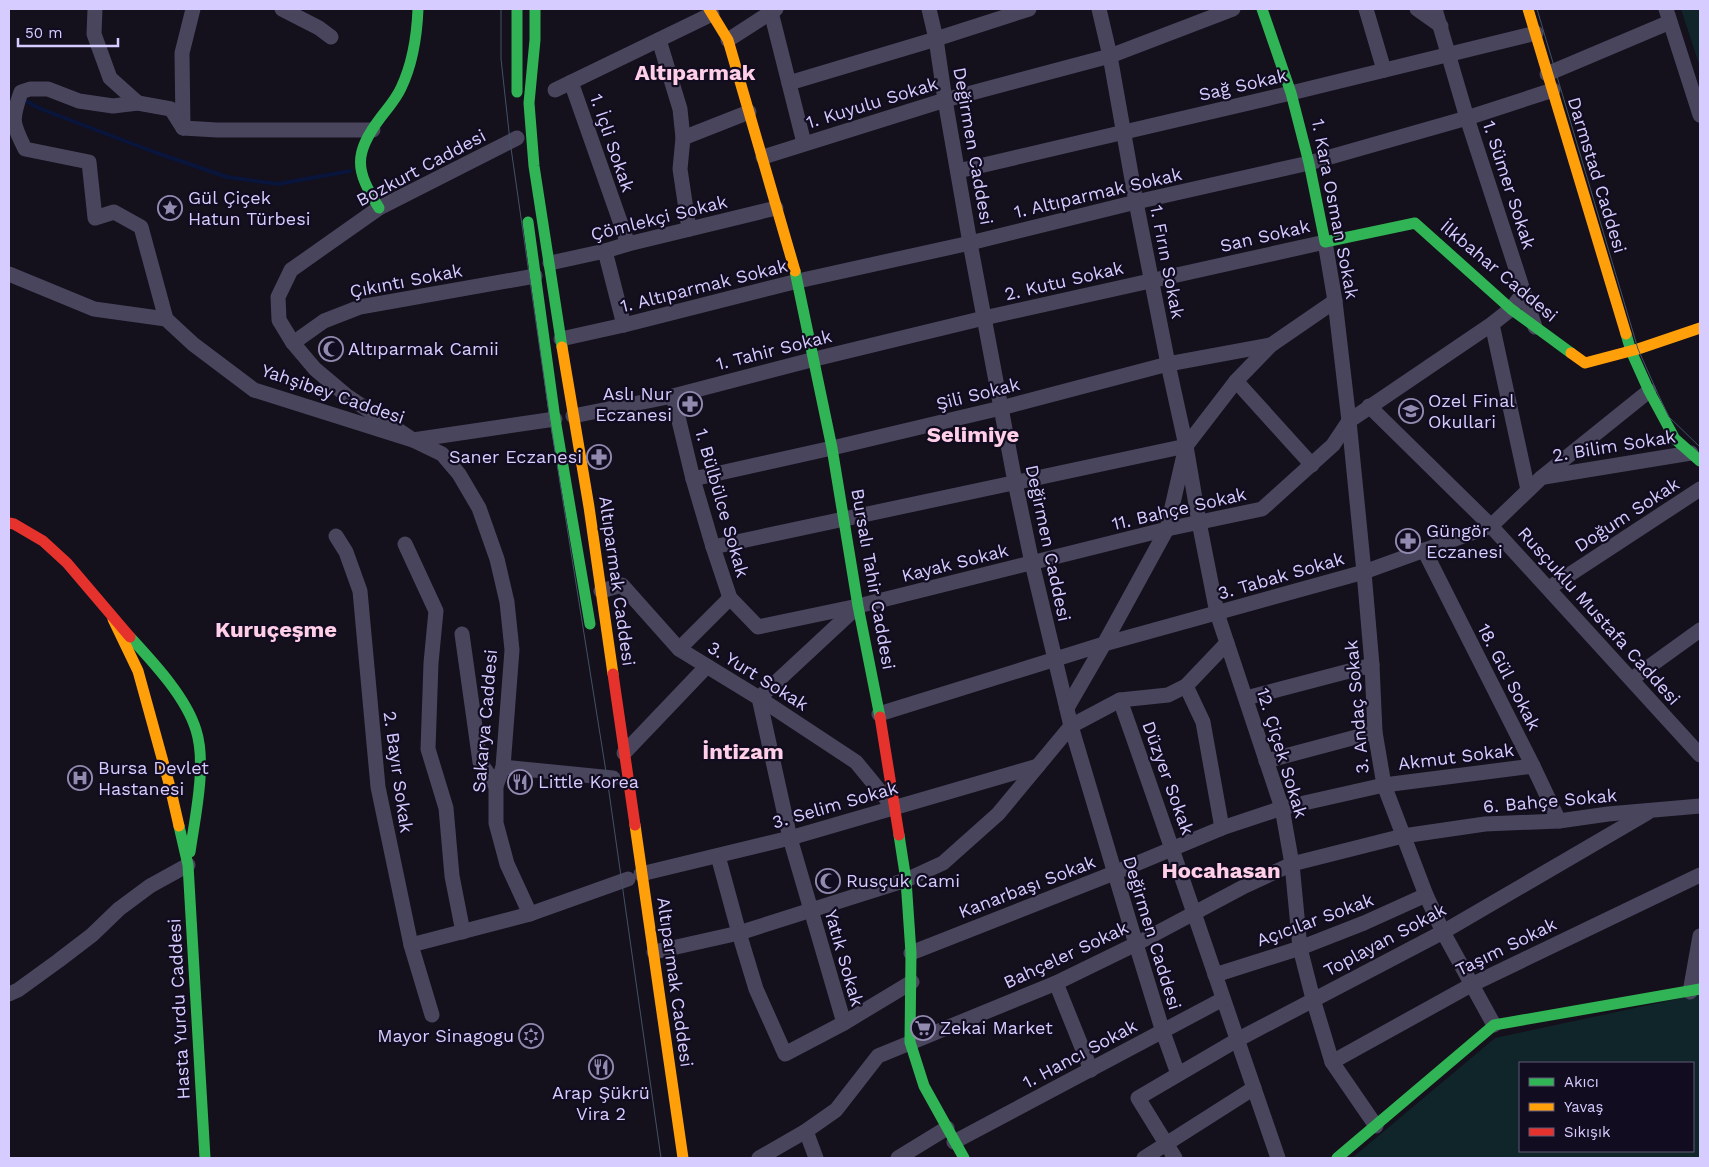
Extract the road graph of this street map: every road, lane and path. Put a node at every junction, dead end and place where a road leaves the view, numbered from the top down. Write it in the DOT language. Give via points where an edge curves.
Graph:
graph roads {
  1 [pos="95,9"];
  2 [pos="193,9"];
  3 [pos="282,9"];
  4 [pos="418,9"];
  5 [pos="517,9"];
  6 [pos="535,9"];
  7 [pos="929,9"];
  8 [pos="1029,9"];
  9 [pos="1101,9"];
  10 [pos="1233,9"];
  11 [pos="1262,9"];
  12 [pos="1366,9"];
  13 [pos="1417,9"];
  14 [pos="1435,9"];
  15 [pos="1528,9"];
  16 [pos="774,10"];
  17 [pos="710,11"];
  18 [pos="1668,16"];
  19 [pos="547,17"];
  20 [pos="1441,26"];
  21 [pos="1536,33"];
  22 [pos="331,37"];
  23 [pos="936,39"];
  24 [pos="535,40"];
  25 [pos="659,40"];
  26 [pos="728,40"];
  27 [pos="1448,53"];
  28 [pos="1110,56"];
  29 [pos="1384,70"];
  30 [pos="1548,74"];
  31 [pos="571,82"];
  32 [pos="789,83"];
  33 [pos="555,90"];
  34 [pos="1553,90"];
  35 [pos="1291,93"];
  36 [pos="517,100"];
  37 [pos="945,100"];
  38 [pos="138,103"];
  39 [pos="12,108"];
  40 [pos="749,112"];
  41 [pos="1700,115"];
  42 [pos="1468,118"];
  43 [pos="183,128"];
  44 [pos="373,130"];
  45 [pos="1123,133"];
  46 [pos="518,138"];
  47 [pos="683,138"];
  48 [pos="804,143"];
  49 [pos="762,157"];
  50 [pos="1309,163"];
  51 [pos="958,171"];
  52 [pos="1136,202"];
  53 [pos="526,207"];
  54 [pos="379,208"];
  55 [pos="776,208"];
  56 [pos="1415,223"];
  57 [pos="688,229"];
  58 [pos="1326,242"];
  59 [pos="970,243"];
  60 [pos="628,244"];
  61 [pos="605,251"];
  62 [pos="550,263"];
  63 [pos="9,274"];
  64 [pos="535,276"];
  65 [pos="1152,280"];
  66 [pos="798,281"];
  67 [pos="1524,292"];
  68 [pos="1335,302"];
  69 [pos="1510,309"];
  70 [pos="984,318"];
  71 [pos="166,319"];
  72 [pos="1492,324"];
  73 [pos="624,325"];
  74 [pos="1535,327"];
  75 [pos="1700,328"];
  76 [pos="561,339"];
  77 [pos="293,343"];
  78 [pos="1271,346"];
  79 [pos="1631,351"];
  80 [pos="815,359"];
  81 [pos="1168,364"];
  82 [pos="1236,381"];
  83 [pos="1648,391"];
  84 [pos="672,396"];
  85 [pos="1369,406"];
  86 [pos="1001,408"];
  87 [pos="573,416"];
  88 [pos="555,419"];
  89 [pos="1349,421"];
  90 [pos="413,440"];
  91 [pos="1186,446"];
  92 [pos="832,448"];
  93 [pos="1696,457"];
  94 [pos="1312,464"];
  95 [pos="1542,477"];
  96 [pos="693,479"];
  97 [pos="1015,482"];
  98 [pos="1700,488"];
  99 [pos="1528,490"];
  100 [pos="844,518"];
  101 [pos="1199,522"];
  102 [pos="9,523"];
  103 [pos="1491,526"];
  104 [pos="1167,529"];
  105 [pos="336,536"];
  106 [pos="405,544"];
  107 [pos="713,547"];
  108 [pos="1424,550"];
  109 [pos="1032,563"];
  110 [pos="1364,572"];
  111 [pos="1549,588"];
  112 [pos="601,591"];
  113 [pos="730,598"];
  114 [pos="858,606"];
  115 [pos="1217,613"];
  116 [pos="113,619"];
  117 [pos="1700,630"];
  118 [pos="591,631"];
  119 [pos="462,634"];
  120 [pos="1227,642"];
  121 [pos="1104,644"];
  122 [pos="679,649"];
  123 [pos="1055,659"];
  124 [pos="1372,664"];
  125 [pos="706,666"];
  126 [pos="1632,679"];
  127 [pos="1186,686"];
  128 [pos="760,698"];
  129 [pos="1246,698"];
  130 [pos="1120,700"];
  131 [pos="1067,708"];
  132 [pos="879,714"];
  133 [pos="1071,726"];
  134 [pos="1376,732"];
  135 [pos="624,752"];
  136 [pos="1700,755"];
  137 [pos="1266,760"];
  138 [pos="1038,766"];
  139 [pos="1533,766"];
  140 [pos="503,767"];
  141 [pos="613,778"];
  142 [pos="1384,785"];
  143 [pos="496,786"];
  144 [pos="1700,806"];
  145 [pos="894,808"];
  146 [pos="1282,808"];
  147 [pos="1649,812"];
  148 [pos="1559,821"];
  149 [pos="1222,828"];
  150 [pos="1403,836"];
  151 [pos="790,838"];
  152 [pos="1173,849"];
  153 [pos="718,856"];
  154 [pos="1292,864"];
  155 [pos="188,865"];
  156 [pos="1114,873"];
  157 [pos="1700,875"];
  158 [pos="631,878"];
  159 [pos="906,880"];
  160 [pos="1426,895"];
  161 [pos="812,910"];
  162 [pos="1194,912"];
  163 [pos="530,914"];
  164 [pos="463,932"];
  165 [pos="1443,932"];
  166 [pos="739,933"];
  167 [pos="1700,936"];
  168 [pos="1136,944"];
  169 [pos="411,945"];
  170 [pos="1300,948"];
  171 [pos="654,952"];
  172 [pos="911,953"];
  173 [pos="1215,975"];
  174 [pos="912,982"];
  175 [pos="1056,983"];
  176 [pos="1471,985"];
  177 [pos="1695,990"];
  178 [pos="9,994"];
  179 [pos="1223,999"];
  180 [pos="1313,999"];
  181 [pos="432,1014"];
  182 [pos="844,1024"];
  183 [pos="1494,1026"];
  184 [pos="1163,1032"];
  185 [pos="1237,1040"];
  186 [pos="910,1042"];
  187 [pos="1332,1062"];
  188 [pos="1091,1070"];
  189 [pos="1178,1074"];
  190 [pos="1254,1088"];
  191 [pos="1376,1126"];
  192 [pos="947,1128"];
  193 [pos="806,1131"];
  194 [pos="954,1142"];
  195 [pos="1166,1144"];
  196 [pos="204,1156"];
  197 [pos="683,1158"];
  198 [pos="759,1158"];
  199 [pos="816,1158"];
  200 [pos="898,1158"];
  201 [pos="964,1158"];
  202 [pos="1144,1158"];
  203 [pos="1175,1158"];
  204 [pos="1278,1158"];
  205 [pos="1337,1158"];
  1 -- 38 [label="street" via="94,34 110,78"];
  2 -- 43 [label="street" via="182,53"];
  3 -- 22 [label="street"];
  4 -- 44 [label="main road" via="413,43 400,89"];
  5 -- 36 [label="main road"];
  6 -- 24 [label="main road, Altıparmak Caddesi"];
  7 -- 23 [label="street, Değirmen Caddesi"];
  8 -- 23 [label="street"];
  9 -- 28 [label="street, 1. Fırın Sokak"];
  10 -- 28 [label="street, 1. Kuyulu Sokak"];
  11 -- 35 [label="main road, 1. Kara Osman Sokak"];
  12 -- 29 [label="street"];
  13 -- 20 [label="street"];
  14 -- 20 [label="street, 1. Sümer Sokak"];
  15 -- 21 [label="main road, Darmstad Caddesi"];
  16 -- 26 [label="street"];
  16 -- 32 [label="street"];
  17 -- 25 [label="street, 1. İçli Sokak"];
  17 -- 26 [label="main road, Bursalı Tahir Caddesi"];
  18 -- 30 [label="street"];
  18 -- 41 [label="street"];
  19 -- 24 [label="main road"];
  20 -- 27 [label="street, 1. Sümer Sokak"];
  21 -- 27 [label="street, Sağ Sokak"];
  21 -- 30 [label="main road, Darmstad Caddesi"];
  23 -- 32 [label="street"];
  23 -- 37 [label="street, Değirmen Caddesi"];
  24 -- 62 [label="main road, Altıparmak Caddesi" via="529,103 534,166"];
  25 -- 31 [label="street, 1. İçli Sokak"];
  25 -- 47 [label="street" via="680,109"];
  26 -- 40 [label="main road, Bursalı Tahir Caddesi"];
  27 -- 29 [label="street, Sağ Sokak"];
  27 -- 42 [label="street, 1. Sümer Sokak"];
  28 -- 37 [label="street, 1. Kuyulu Sokak"];
  28 -- 45 [label="street, 1. Fırın Sokak"];
  29 -- 35 [label="street, Sağ Sokak"];
  30 -- 34 [label="main road, Darmstad Caddesi"];
  31 -- 33 [label="street, 1. İçli Sokak"];
  31 -- 60 [label="street, 1. İçli Sokak"];
  32 -- 48 [label="street"];
  34 -- 42 [label="street, 1. Altıparmak Sokak"];
  34 -- 79 [label="main road, Darmstad Caddesi"];
  35 -- 45 [label="street, Sağ Sokak"];
  35 -- 50 [label="main road, 1. Kara Osman Sokak"];
  37 -- 48 [label="street, 1. Kuyulu Sokak"];
  37 -- 51 [label="street, Değirmen Caddesi"];
  38 -- 39 [label="street" via="113,106 79,101 48,89 30,89 21,92"];
  38 -- 43 [label="street" via="171,110"];
  39 -- 71 [label="street" via="14,125 25,149 89,162 95,218 114,212 141,226"];
  40 -- 47 [label="street"];
  40 -- 49 [label="main road, Bursalı Tahir Caddesi"];
  42 -- 50 [label="street, 1. Altıparmak Sokak"];
  42 -- 67 [label="street, 1. Sümer Sokak"];
  43 -- 44 [label="street"];
  44 -- 54 [label="main road" via="360,153 362,173"];
  45 -- 51 [label="street, Sağ Sokak"];
  45 -- 52 [label="street, 1. Fırın Sokak"];
  46 -- 54 [label="street, Bozkurt Caddesi"];
  47 -- 57 [label="street" via="680,169"];
  48 -- 49 [label="street, 1. Kuyulu Sokak"];
  49 -- 55 [label="main road, Bursalı Tahir Caddesi"];
  50 -- 52 [label="street, 1. Altıparmak Sokak"];
  50 -- 58 [label="main road, 1. Kara Osman Sokak"];
  51 -- 59 [label="street, Değirmen Caddesi"];
  52 -- 59 [label="street, 1. Altıparmak Sokak"];
  52 -- 65 [label="street, 1. Fırın Sokak"];
  53 -- 64 [label="main road, Altıparmak Caddesi"];
  54 -- 77 [label="street, Bozkurt Caddesi" via="291,270 278,297 279,320"];
  55 -- 57 [label="street, Çömlekçi Sokak"];
  55 -- 66 [label="main road, Bursalı Tahir Caddesi"];
  56 -- 58 [label="main road, San Sokak"];
  56 -- 69 [label="main road, İlkbahar Caddesi"];
  57 -- 60 [label="street, Çömlekçi Sokak"];
  58 -- 65 [label="street, San Sokak"];
  58 -- 68 [label="street, 1. Kara Osman Sokak"];
  59 -- 66 [label="street, 1. Altıparmak Sokak"];
  59 -- 70 [label="street, Değirmen Caddesi"];
  60 -- 61 [label="street, Çömlekçi Sokak"];
  61 -- 62 [label="street, Çömlekçi Sokak"];
  61 -- 73 [label="street"];
  62 -- 76 [label="main road, Altıparmak Caddesi"];
  63 -- 71 [label="street" via="94,308"];
  64 -- 77 [label="street, Çıkıntı Sokak" via="360,306 324,321"];
  64 -- 88 [label="main road, Altıparmak Caddesi"];
  65 -- 70 [label="street, 2. Kutu Sokak"];
  65 -- 81 [label="street, 1. Fırın Sokak"];
  66 -- 73 [label="street, 1. Altıparmak Sokak"];
  66 -- 80 [label="main road, Bursalı Tahir Caddesi"];
  67 -- 69 [label="street, 11. Bahçe Sokak"];
  67 -- 74 [label="street, 1. Sümer Sokak"];
  68 -- 78 [label="street"];
  68 -- 89 [label="street, 1. Kara Osman Sokak"];
  69 -- 72 [label="street, 11. Bahçe Sokak"];
  69 -- 74 [label="main road, İlkbahar Caddesi"];
  70 -- 80 [label="street, 1. Tahir Sokak"];
  70 -- 86 [label="street, Değirmen Caddesi"];
  71 -- 90 [label="street, Yahşibey Caddesi" via="193,344 254,390"];
  72 -- 85 [label="street, 11. Bahçe Sokak"];
  72 -- 99 [label="street"];
  73 -- 76 [label="street, 1. Altıparmak Sokak"];
  74 -- 79 [label="main road, İlkbahar Caddesi" via="1585,363"];
  75 -- 79 [label="main road"];
  76 -- 87 [label="main road, Altıparmak Caddesi"];
  77 -- 90 [label="street, Bozkurt Caddesi" via="315,369 347,396"];
  78 -- 81 [label="street, Şili Sokak"];
  78 -- 82 [label="street"];
  79 -- 83 [label="main road"];
  80 -- 84 [label="street, 1. Tahir Sokak"];
  80 -- 92 [label="main road, Bursalı Tahir Caddesi"];
  81 -- 86 [label="street, Şili Sokak"];
  81 -- 91 [label="street, 1. Fırın Sokak"];
  82 -- 91 [label="street"];
  82 -- 94 [label="street"];
  83 -- 93 [label="main road" via="1675,440"];
  83 -- 95 [label="street, 3. Tabak Sokak"];
  84 -- 87 [label="street, 1. Tahir Sokak"];
  84 -- 96 [label="street, 1. Bülbülce Sokak"];
  85 -- 89 [label="street, 11. Bahçe Sokak"];
  85 -- 103 [label="street, Rusçuklu Mustafa Caddesi"];
  86 -- 92 [label="street, Şili Sokak"];
  86 -- 97 [label="street, Değirmen Caddesi"];
  87 -- 112 [label="main road, Altıparmak Caddesi"];
  88 -- 90 [label="street, Yahşibey Caddesi"];
  88 -- 118 [label="main road, Altıparmak Caddesi"];
  89 -- 94 [label="street, 11. Bahçe Sokak" via="1333,445"];
  89 -- 110 [label="street, 3. Andaç Sokak"];
  90 -- 140 [label="street, Sakarya Caddesi" via="442,454 459,474 479,508 497,558 507,602 512,650"];
  91 -- 97 [label="street"];
  91 -- 101 [label="street, 1. Fırın Sokak"];
  91 -- 104 [label="street"];
  92 -- 96 [label="street, Şili Sokak"];
  92 -- 100 [label="main road, Bursalı Tahir Caddesi"];
  93 -- 95 [label="street, 2. Bilim Sokak"];
  94 -- 101 [label="street, 11. Bahçe Sokak" via="1262,509"];
  95 -- 99 [label="street, 3. Tabak Sokak"];
  96 -- 107 [label="street, 1. Bülbülce Sokak"];
  97 -- 100 [label="street"];
  97 -- 109 [label="street, Değirmen Caddesi"];
  98 -- 111 [label="street, Doğum Sokak"];
  99 -- 103 [label="street, 3. Tabak Sokak"];
  100 -- 107 [label="street"];
  100 -- 114 [label="main road, Bursalı Tahir Caddesi"];
  101 -- 104 [label="street, 11. Bahçe Sokak"];
  101 -- 115 [label="street, 12. Çiçek Sokak"];
  102 -- 116 [label="main road, Hasta Yurdu Caddesi" via="43,541 67,563"];
  103 -- 108 [label="street, 3. Tabak Sokak"];
  103 -- 111 [label="street, Rusçuklu Mustafa Caddesi"];
  104 -- 109 [label="street, 11. Bahçe Sokak"];
  104 -- 121 [label="street"];
  105 -- 169 [label="street, 2. Bayır Sokak" via="346,552 360,591 378,788"];
  106 -- 164 [label="street" via="436,612 428,749 446,808 452,876"];
  107 -- 113 [label="street, 1. Bülbülce Sokak"];
  108 -- 110 [label="street, 3. Tabak Sokak"];
  108 -- 139 [label="street, 18. Gül Sokak"];
  109 -- 114 [label="street, Kayak Sokak"];
  109 -- 123 [label="street, Değirmen Caddesi"];
  110 -- 115 [label="street, 3. Tabak Sokak"];
  110 -- 124 [label="street, 3. Andaç Sokak"];
  111 -- 126 [label="street, Rusçuklu Mustafa Caddesi"];
  112 -- 122 [label="street, 3. Yurt Sokak" via="622,585"];
  112 -- 135 [label="main road, Altıparmak Caddesi"];
  113 -- 114 [label="street, 1. Bülbülce Sokak" via="758,627"];
  113 -- 122 [label="street"];
  114 -- 128 [label="street"];
  114 -- 132 [label="main road, Bursalı Tahir Caddesi"];
  115 -- 120 [label="street, 12. Çiçek Sokak"];
  115 -- 121 [label="street, 3. Tabak Sokak"];
  116 -- 155 [label="main road, Hasta Yurdu Caddesi" via="138,672"];
  116 -- 155 [label="main road, Hasta Yurdu Caddesi" via="158,669 189,711 197,732 200,758 198,797"];
  117 -- 126 [label="street"];
  119 -- 143 [label="street" via="480,762"];
  120 -- 127 [label="street"];
  120 -- 129 [label="street, 12. Çiçek Sokak"];
  121 -- 123 [label="street, 3. Tabak Sokak"];
  121 -- 131 [label="street"];
  122 -- 125 [label="street, 3. Yurt Sokak"];
  123 -- 131 [label="street, Değirmen Caddesi"];
  123 -- 132 [label="street, 3. Tabak Sokak"];
  124 -- 129 [label="street"];
  124 -- 134 [label="street, 3. Andaç Sokak"];
  125 -- 128 [label="street, 3. Yurt Sokak"];
  125 -- 135 [label="street"];
  126 -- 136 [label="street, Rusçuklu Mustafa Caddesi"];
  127 -- 130 [label="street" via="1168,695"];
  127 -- 149 [label="street" via="1203,722"];
  128 -- 145 [label="street, 3. Yurt Sokak" via="856,762"];
  128 -- 151 [label="street, Yatık Sokak"];
  129 -- 137 [label="street, 12. Çiçek Sokak"];
  130 -- 133 [label="street"];
  130 -- 152 [label="street, Düzyer Sokak"];
  131 -- 133 [label="street, Değirmen Caddesi"];
  132 -- 145 [label="main road, Bursalı Tahir Caddesi"];
  133 -- 138 [label="street"];
  133 -- 156 [label="street, Değirmen Caddesi"];
  134 -- 137 [label="street"];
  134 -- 142 [label="street, 3. Andaç Sokak"];
  135 -- 158 [label="main road, Altıparmak Caddesi"];
  137 -- 146 [label="street, 12. Çiçek Sokak"];
  138 -- 145 [label="street, 3. Selim Sokak"];
  138 -- 159 [label="street" via="998,814 943,863"];
  139 -- 142 [label="street, Akmut Sokak"];
  139 -- 148 [label="street, 18. Gül Sokak"];
  140 -- 141 [label="street"];
  140 -- 143 [label="street, Sakarya Caddesi"];
  142 -- 146 [label="street, Kanarbaşı Sokak"];
  142 -- 150 [label="street, 3. Andaç Sokak"];
  143 -- 163 [label="street, Sakarya Caddesi" via="496,823 507,864"];
  144 -- 147 [label="street, 6. Bahçe Sokak"];
  145 -- 151 [label="street, 3. Selim Sokak"];
  145 -- 159 [label="main road, Bursalı Tahir Caddesi"];
  146 -- 149 [label="street, Kanarbaşı Sokak"];
  146 -- 154 [label="street, 12. Çiçek Sokak"];
  147 -- 148 [label="street, 6. Bahçe Sokak"];
  147 -- 165 [label="street, Toplayan Sokak"];
  148 -- 150 [label="street, 6. Bahçe Sokak" via="1485,824"];
  149 -- 152 [label="street, Kanarbaşı Sokak"];
  150 -- 154 [label="street, Bahçeler Sokak"];
  150 -- 160 [label="street, 3. Andaç Sokak"];
  151 -- 153 [label="street, 3. Selim Sokak"];
  151 -- 161 [label="street, Yatık Sokak"];
  152 -- 156 [label="street, Kanarbaşı Sokak"];
  152 -- 162 [label="street, Düzyer Sokak"];
  153 -- 158 [label="street, 3. Selim Sokak"];
  153 -- 166 [label="street"];
  154 -- 162 [label="street, Bahçeler Sokak"];
  154 -- 170 [label="street, 12. Çiçek Sokak"];
  155 -- 178 [label="street" via="150,886 92,935"];
  155 -- 196 [label="main road, Hasta Yurdu Caddesi"];
  156 -- 168 [label="street, Değirmen Caddesi"];
  156 -- 172 [label="street, Kanarbaşı Sokak"];
  157 -- 176 [label="street, Taşım Sokak"];
  158 -- 163 [label="street, 3. Selim Sokak"];
  158 -- 171 [label="main road, Altıparmak Caddesi"];
  159 -- 161 [label="street"];
  159 -- 172 [label="main road, Bursalı Tahir Caddesi"];
  160 -- 165 [label="street, 3. Andaç Sokak"];
  160 -- 170 [label="street, Açıcılar Sokak"];
  161 -- 166 [label="street"];
  161 -- 182 [label="street, Yatık Sokak"];
  162 -- 168 [label="street, Bahçeler Sokak"];
  162 -- 173 [label="street, Düzyer Sokak"];
  163 -- 164 [label="street, 3. Selim Sokak"];
  164 -- 169 [label="street, 3. Selim Sokak"];
  165 -- 176 [label="street, 3. Andaç Sokak"];
  165 -- 180 [label="street, Toplayan Sokak"];
  166 -- 171 [label="street"];
  166 -- 182 [label="street" via="756,989 785,1054"];
  167 -- 177 [label="street"];
  168 -- 175 [label="street, Bahçeler Sokak"];
  168 -- 184 [label="street, Değirmen Caddesi"];
  169 -- 181 [label="street, 2. Bayır Sokak"];
  170 -- 173 [label="street, Açıcılar Sokak"];
  170 -- 180 [label="street, 12. Çiçek Sokak"];
  171 -- 197 [label="main road, Altıparmak Caddesi"];
  172 -- 174 [label="main road, Bursalı Tahir Caddesi"];
  173 -- 179 [label="street, Düzyer Sokak"];
  174 -- 182 [label="street"];
  174 -- 186 [label="main road, Bursalı Tahir Caddesi"];
  175 -- 186 [label="street, Bahçeler Sokak"];
  175 -- 188 [label="street"];
  176 -- 183 [label="street, 3. Andaç Sokak"];
  176 -- 187 [label="street, Taşım Sokak"];
  177 -- 183 [label="main road"];
  179 -- 184 [label="street, 1. Hancı Sokak"];
  179 -- 185 [label="street, Düzyer Sokak"];
  180 -- 185 [label="street, Toplayan Sokak"];
  180 -- 187 [label="street, 12. Çiçek Sokak"];
  183 -- 191 [label="main road"];
  184 -- 188 [label="street, 1. Hancı Sokak"];
  184 -- 189 [label="street, Değirmen Caddesi"];
  185 -- 189 [label="street, Toplayan Sokak"];
  185 -- 190 [label="street, Düzyer Sokak"];
  186 -- 192 [label="main road, Bursalı Tahir Caddesi" via="924,1086"];
  186 -- 193 [label="street, Bahçeler Sokak" via="878,1056 836,1110"];
  187 -- 191 [label="street, 12. Çiçek Sokak"];
  188 -- 194 [label="street, 1. Hancı Sokak"];
  189 -- 195 [label="street, Toplayan Sokak" via="1138,1098"];
  190 -- 195 [label="street"];
  190 -- 204 [label="street, Düzyer Sokak"];
  191 -- 205 [label="main road"];
  192 -- 194 [label="main road, Bursalı Tahir Caddesi"];
  192 -- 200 [label="street"];
  193 -- 198 [label="street, Bahçeler Sokak"];
  193 -- 199 [label="street"];
  194 -- 201 [label="main road, Bursalı Tahir Caddesi"];
  195 -- 202 [label="street"];
  195 -- 203 [label="street"];
}
